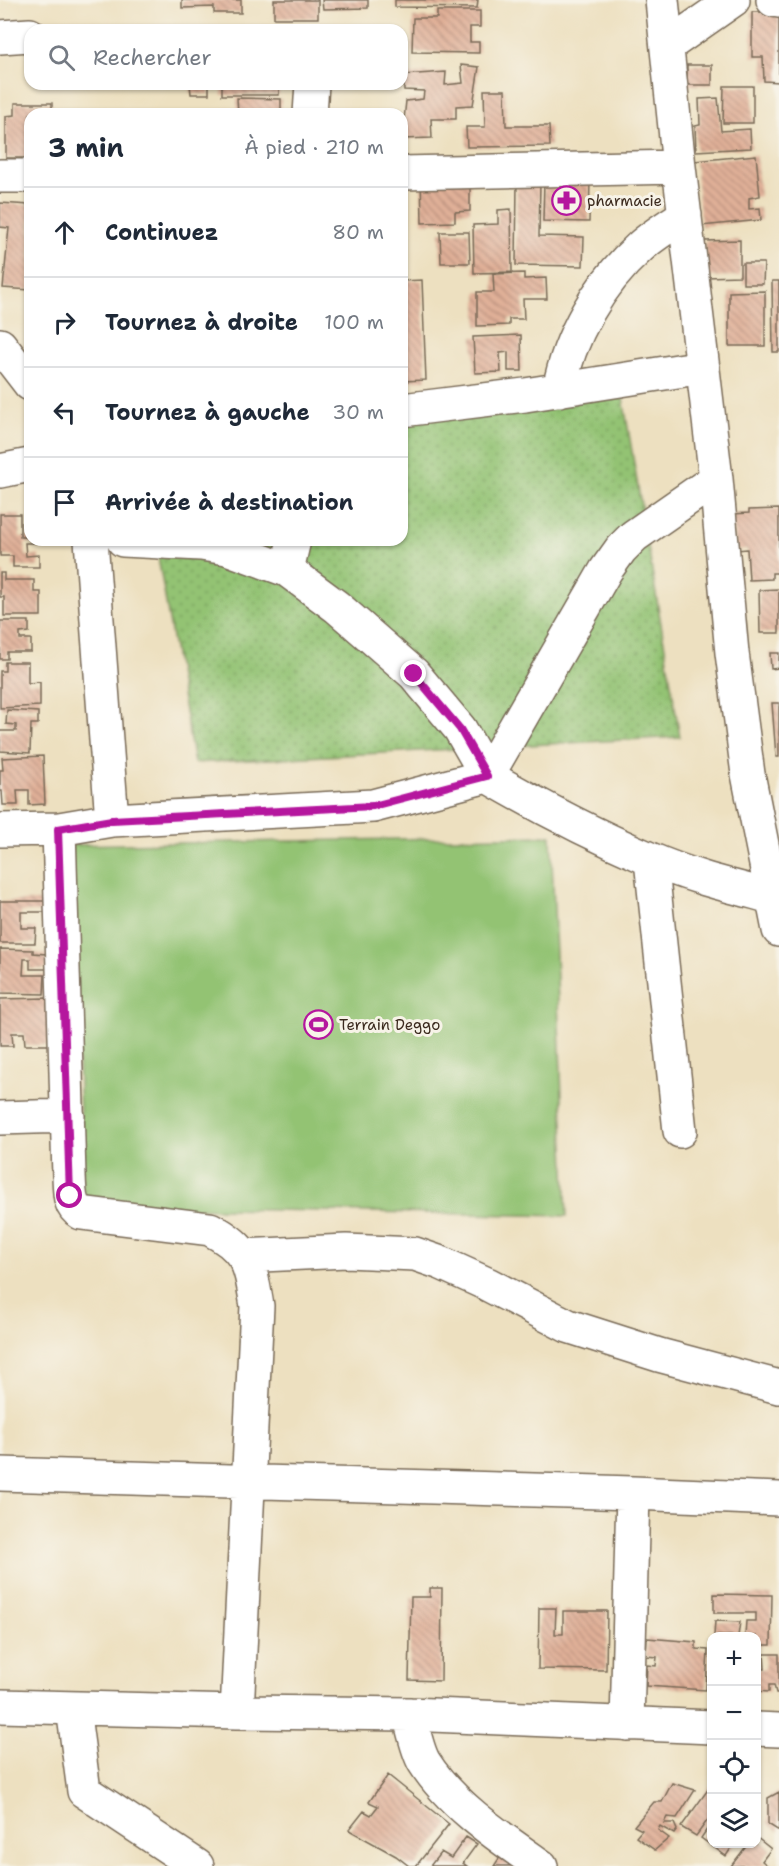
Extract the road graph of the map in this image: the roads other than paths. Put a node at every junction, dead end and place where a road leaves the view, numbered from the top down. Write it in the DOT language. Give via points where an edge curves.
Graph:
graph roads {
  1 [pos="662,0"];
  2 [pos="734,0"];
  3 [pos="773,0"];
  4 [pos="779,1"];
  5 [pos="24,35"];
  6 [pos="0,37"];
  7 [pos="667,46"];
  8 [pos="312,90"];
  9 [pos="310,108"];
  10 [pos="679,168"];
  11 [pos="408,174"];
  12 [pos="0,176"];
  13 [pos="24,176"];
  14 [pos="685,215"];
  15 [pos="0,345"];
  16 [pos="703,367"];
  17 [pos="24,376"];
  18 [pos="559,390"];
  19 [pos="408,409"];
  20 [pos="24,466"];
  21 [pos="0,471"];
  22 [pos="716,479"];
  23 [pos="91,546"];
  24 [pos="214,546"];
  25 [pos="290,555"];
  26 [pos="487,776"];
  27 [pos="112,820"];
  28 [pos="58,829"];
  29 [pos="0,830"];
  30 [pos="651,860"];
  31 [pos="772,897"];
  32 [pos="779,930"];
  33 [pos="68,1116"];
  34 [pos="0,1118"];
  35 [pos="680,1131"];
  36 [pos="244,1256"];
  37 [pos="779,1387"];
  38 [pos="0,1474"];
  39 [pos="247,1481"];
  40 [pos="633,1493"];
  41 [pos="779,1499"];
  42 [pos="0,1706"];
  43 [pos="73,1708"];
  44 [pos="237,1712"];
  45 [pos="409,1714"];
  46 [pos="627,1724"];
  47 [pos="707,1727"];
  48 [pos="761,1729"];
  49 [pos="779,1730"];
  50 [pos="197,1866"];
  51 [pos="541,1866"];
  1 -- 7 [label="street"];
  2 -- 7 [label="street"];
  3 -- 4 [label="street"];
  5 -- 6 [label="street"];
  7 -- 10 [label="street"];
  8 -- 9 [label="street"];
  10 -- 11 [label="street"];
  10 -- 14 [label="street"];
  12 -- 13 [label="street"];
  14 -- 16 [label="street"];
  14 -- 18 [label="street" via="641,246 605,287 572,342"];
  15 -- 17 [label="street"];
  16 -- 18 [label="street"];
  16 -- 22 [label="street"];
  18 -- 19 [label="street"];
  20 -- 21 [label="street"];
  22 -- 26 [label="street" via="621,549"];
  22 -- 31 [label="street" via="747,774"];
  23 -- 27 [label="street"];
  24 -- 25 [label="street"];
  25 -- 26 [label="street" via="337,607 414,674 460,729"];
  26 -- 27 [label="street" via="373,806"];
  26 -- 30 [label="street"];
  27 -- 28 [label="street"];
  28 -- 29 [label="street"];
  28 -- 33 [label="street"];
  30 -- 31 [label="street"];
  30 -- 35 [label="street"];
  31 -- 32 [label="street"];
  33 -- 34 [label="street"];
  33 -- 36 [label="street" via="74,1209 210,1229 228,1238"];
  36 -- 37 [label="street" via="346,1251 415,1254 487,1284 568,1326"];
  36 -- 39 [label="street" via="252,1274 257,1306"];
  38 -- 39 [label="street"];
  39 -- 40 [label="street"];
  39 -- 44 [label="street"];
  40 -- 41 [label="street"];
  40 -- 46 [label="street"];
  42 -- 43 [label="street"];
  43 -- 44 [label="street"];
  43 -- 50 [label="street" via="84,1791"];
  44 -- 45 [label="street"];
  45 -- 46 [label="street"];
  45 -- 51 [label="street" via="423,1761 450,1795"];
  46 -- 47 [label="street"];
  48 -- 49 [label="street"];
}
